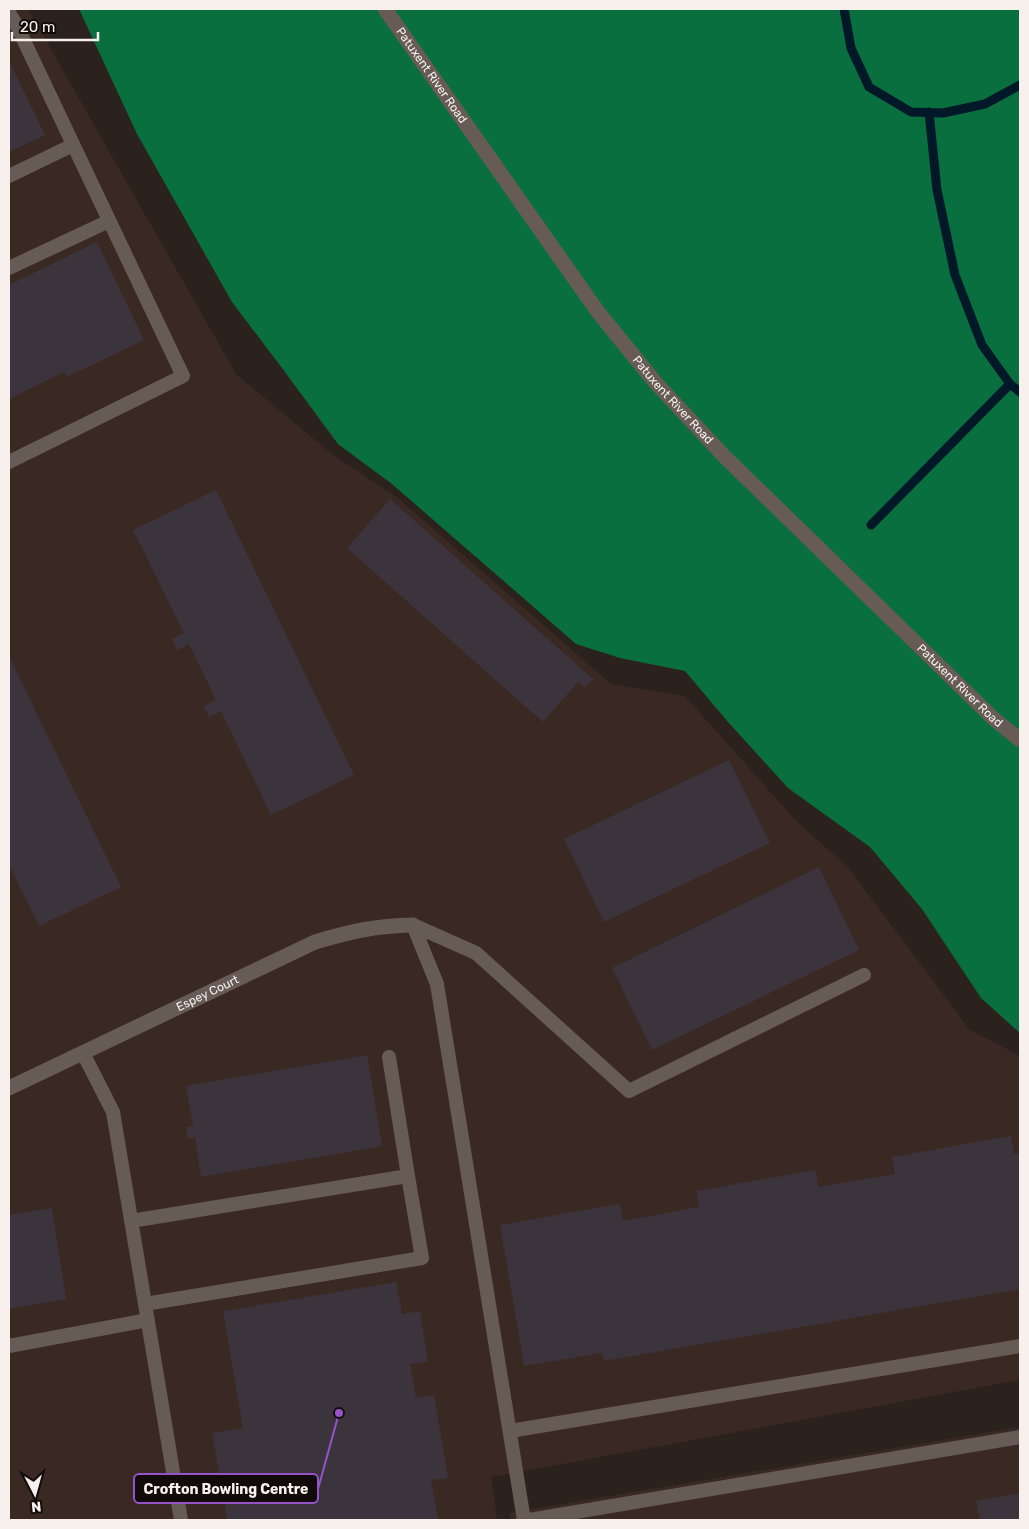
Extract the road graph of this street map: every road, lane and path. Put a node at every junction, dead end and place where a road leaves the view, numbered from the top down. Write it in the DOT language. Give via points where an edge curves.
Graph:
graph roads {
  1 [pos="385,9"];
  2 [pos="9,13"];
  3 [pos="73,145"];
  4 [pos="9,176"];
  5 [pos="109,220"];
  6 [pos="9,268"];
  7 [pos="9,462"];
  8 [pos="1020,740"];
  9 [pos="413,925"];
  10 [pos="864,974"];
  11 [pos="83,1053"];
  12 [pos="389,1057"];
  13 [pos="9,1088"];
  14 [pos="408,1176"];
  15 [pos="131,1222"];
  16 [pos="145,1304"];
  17 [pos="148,1320"];
  18 [pos="9,1346"];
  19 [pos="1020,1346"];
  20 [pos="510,1431"];
  21 [pos="1020,1437"];
  22 [pos="181,1520"];
  23 [pos="524,1520"];
  24 [pos="529,1520"];
  1 -- 8 [label="street, Patuxent River Road" via="582,289 654,382 730,462 994,719"];
  2 -- 3 [label="lane"];
  3 -- 4 [label="lane"];
  3 -- 5 [label="lane"];
  5 -- 6 [label="lane"];
  5 -- 7 [label="lane" via="183,376"];
  9 -- 10 [label="lane" via="476,953 629,1091"];
  9 -- 11 [label="street, Espey Court" via="361,929 316,942"];
  9 -- 20 [label="lane" via="437,984"];
  11 -- 13 [label="street, Espey Court"];
  11 -- 15 [label="lane" via="113,1112"];
  12 -- 14 [label="lane"];
  14 -- 15 [label="lane"];
  14 -- 16 [label="lane" via="422,1258"];
  15 -- 16 [label="lane"];
  16 -- 17 [label="lane"];
  17 -- 18 [label="lane"];
  17 -- 22 [label="lane"];
  19 -- 20 [label="lane"];
  20 -- 23 [label="lane"];
  21 -- 24 [label="lane"];
}
